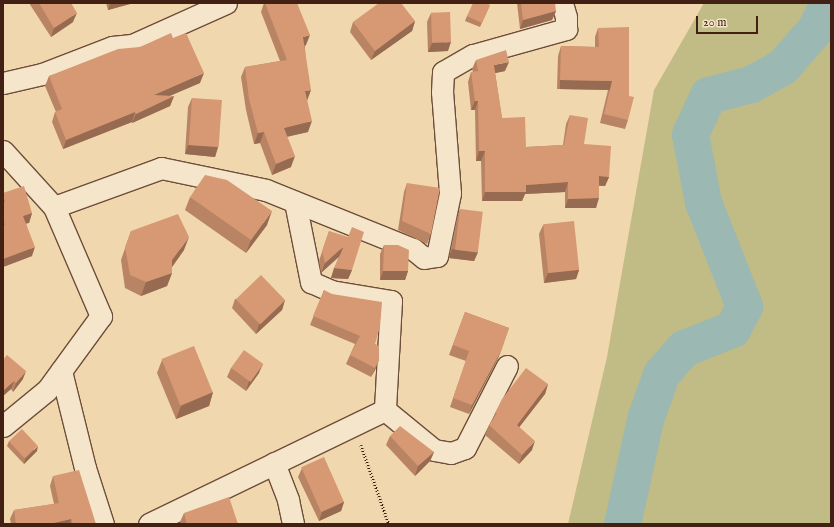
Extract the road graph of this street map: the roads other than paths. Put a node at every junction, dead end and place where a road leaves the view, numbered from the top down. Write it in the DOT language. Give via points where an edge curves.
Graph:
graph roads {
  1 [pos="226,3"];
  2 [pos="562,3"];
  3 [pos="3,83"];
  4 [pos="3,151"];
  5 [pos="295,202"];
  6 [pos="54,207"];
  7 [pos="508,366"];
  8 [pos="61,371"];
  9 [pos="385,410"];
  10 [pos="3,426"];
  11 [pos="274,463"];
  12 [pos="103,524"];
  13 [pos="149,524"];
  14 [pos="293,524"];
  1 -- 3 [label="street" via="132,45 112,46 42,74"];
  2 -- 5 [label="street" via="566,30 473,55 443,72 442,92 450,193 438,256 424,258 413,249"];
  4 -- 6 [label="street"];
  5 -- 6 [label="street" via="266,190 161,168"];
  5 -- 9 [label="street" via="311,282 331,291 391,301"];
  6 -- 8 [label="street" via="101,316"];
  7 -- 9 [label="street" via="465,448 451,453 434,450"];
  8 -- 10 [label="street" via="47,390"];
  8 -- 12 [label="street" via="85,468"];
  9 -- 11 [label="street"];
  11 -- 13 [label="street"];
  11 -- 14 [label="street" via="288,500"];
}
